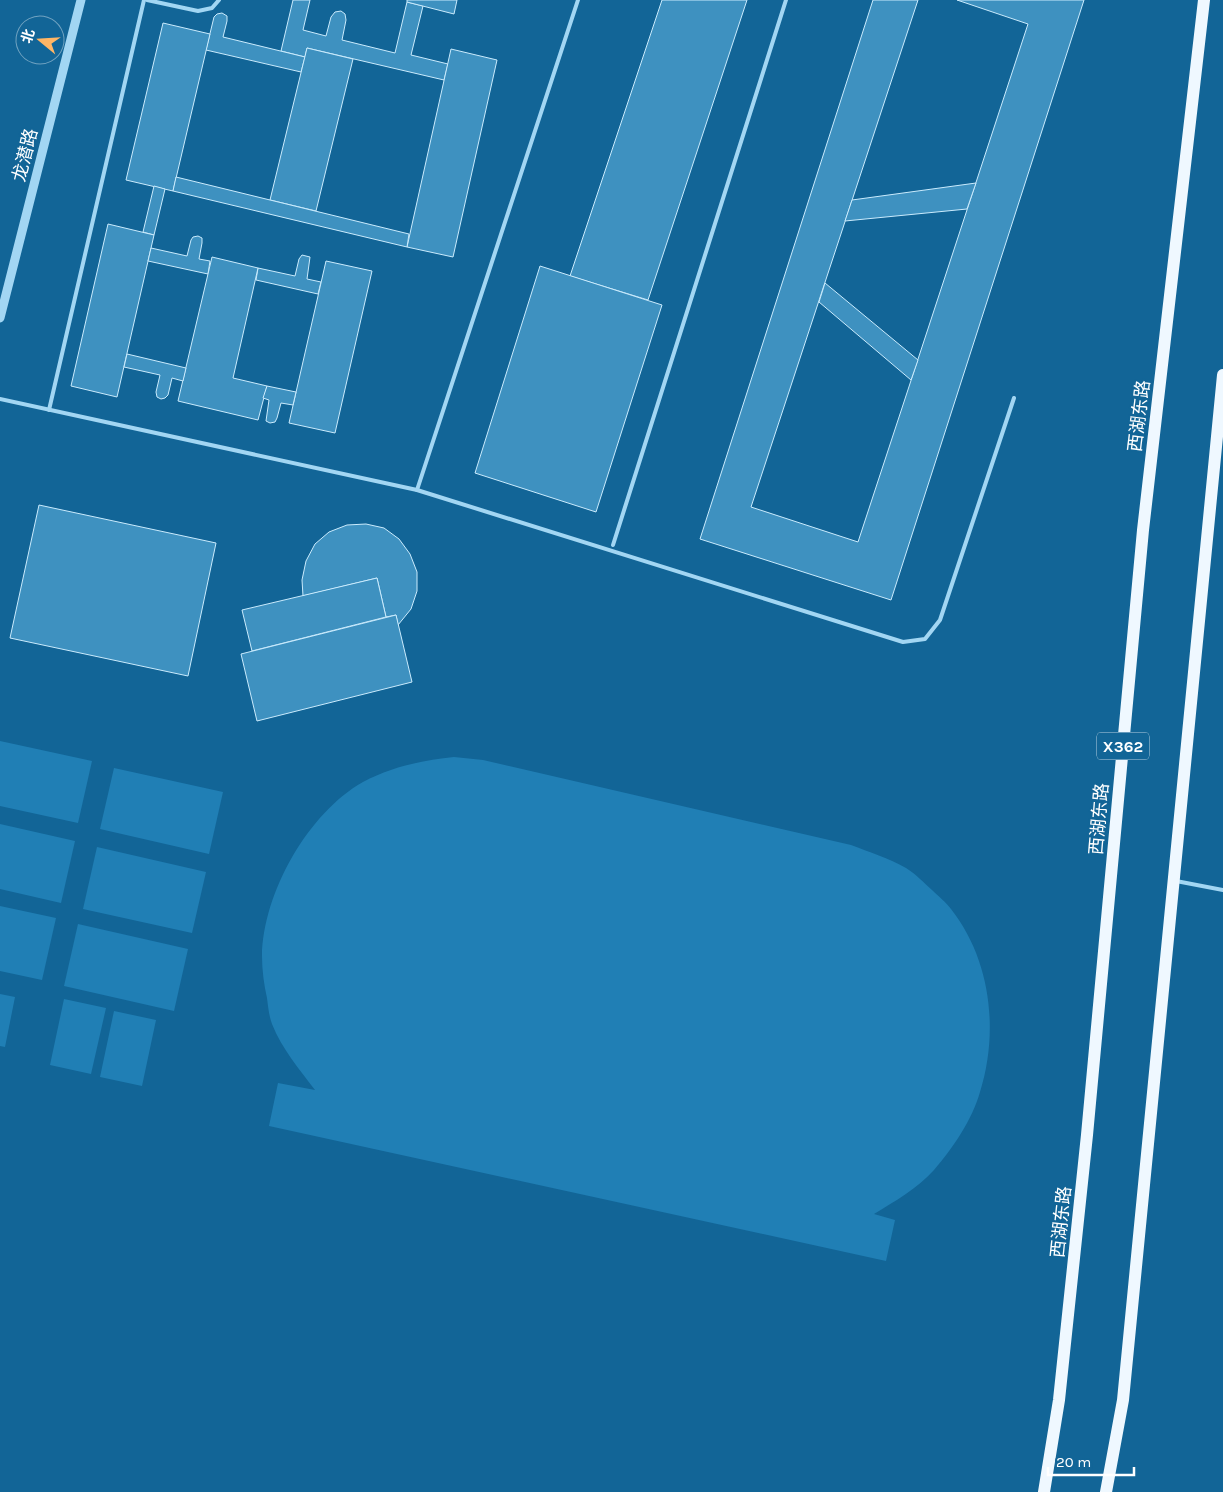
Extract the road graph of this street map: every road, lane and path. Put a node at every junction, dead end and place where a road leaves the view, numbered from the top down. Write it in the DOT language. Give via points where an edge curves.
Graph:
graph roads {
  1 [pos="81,0"];
  2 [pos="146,0"];
  3 [pos="219,0"];
  4 [pos="578,0"];
  5 [pos="786,0"];
  6 [pos="1204,0"];
  7 [pos="0,318"];
  8 [pos="1223,375"];
  9 [pos="1014,398"];
  10 [pos="0,399"];
  11 [pos="49,410"];
  12 [pos="417,490"];
  13 [pos="613,545"];
  14 [pos="1174,881"];
  15 [pos="1223,890"];
  16 [pos="1044,1492"];
  17 [pos="1106,1492"];
  1 -- 7 [label="street, 龙潜路"];
  2 -- 3 [label="lane" via="198,11 212,8"];
  2 -- 11 [label="lane"];
  4 -- 12 [label="lane"];
  5 -- 13 [label="lane"];
  6 -- 16 [label="main road, 西湖东路 / X362" via="1143,530 1059,1400"];
  8 -- 14 [label="main road"];
  9 -- 12 [label="lane" via="940,620 926,639 903,642"];
  10 -- 11 [label="lane"];
  11 -- 12 [label="lane"];
  14 -- 15 [label="lane"];
  14 -- 17 [label="main road" via="1123,1400"];
}
